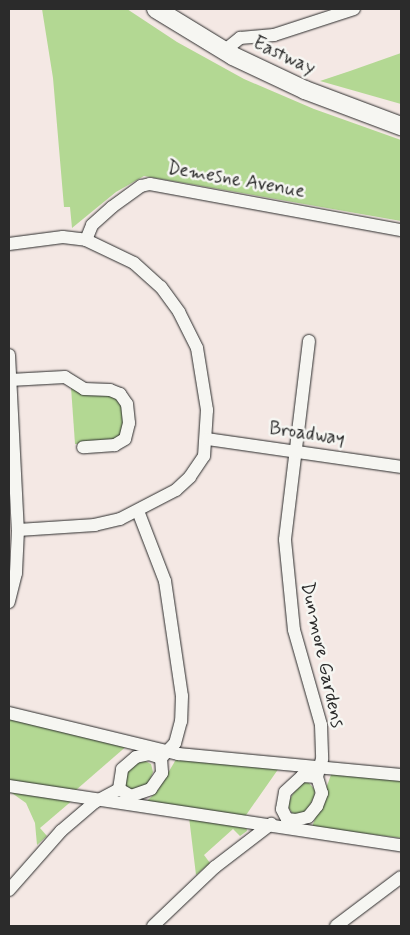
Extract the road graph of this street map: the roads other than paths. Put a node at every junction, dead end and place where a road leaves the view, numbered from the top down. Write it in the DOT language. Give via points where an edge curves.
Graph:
graph roads {
  1 [pos="156,9"];
  2 [pos="354,9"];
  3 [pos="224,51"];
  4 [pos="401,126"];
  5 [pos="401,230"];
  6 [pos="86,240"];
  7 [pos="9,244"];
  8 [pos="309,341"];
  9 [pos="9,355"];
  10 [pos="10,380"];
  11 [pos="207,439"];
  12 [pos="82,447"];
  13 [pos="293,450"];
  14 [pos="401,467"];
  15 [pos="138,511"];
  16 [pos="18,530"];
  17 [pos="9,602"];
  18 [pos="9,713"];
  19 [pos="164,754"];
  20 [pos="318,772"];
  21 [pos="401,775"];
  22 [pos="9,786"];
  23 [pos="119,789"];
  24 [pos="100,800"];
  25 [pos="283,815"];
  26 [pos="271,824"];
  27 [pos="401,845"];
  28 [pos="401,877"];
  29 [pos="9,890"];
  30 [pos="153,926"];
  31 [pos="336,926"];
  1 -- 3 [label="street, Eastway"];
  2 -- 3 [label="street" via="274,36 240,38"];
  3 -- 4 [label="street, Eastway" via="305,90"];
  5 -- 6 [label="street, Demesne Avenue" via="150,184 141,186 112,207 92,225"];
  6 -- 7 [label="street" via="63,237"];
  6 -- 11 [label="street" via="134,262 161,287 179,312 197,348 203,375"];
  8 -- 13 [label="street, Dunmore Gardens"];
  9 -- 10 [label="street"];
  10 -- 12 [label="street" via="65,377 84,389 110,390 120,394 127,404 129,423 125,439 116,445"];
  10 -- 16 [label="street"];
  11 -- 13 [label="street, Broadway"];
  11 -- 15 [label="street" via="204,456 190,478"];
  13 -- 14 [label="street, Broadway"];
  13 -- 20 [label="street, Dunmore Gardens" via="285,540 287,586 294,630 321,725"];
  15 -- 16 [label="street" via="95,525"];
  15 -- 19 [label="street" via="165,581 178,655 181,721 175,743"];
  16 -- 17 [label="street" via="16,573"];
  18 -- 19 [label="street"];
  19 -- 20 [label="street"];
  19 -- 23 [label="street" via="136,757 122,769"];
  19 -- 23 [label="street" via="162,773 151,789 131,796"];
  20 -- 21 [label="street"];
  20 -- 25 [label="street" via="294,781 282,801"];
  20 -- 25 [label="street, Dunmore Gardens" via="322,793 317,806 308,817 296,820"];
  22 -- 24 [label="street"];
  23 -- 24 [label="street"];
  24 -- 26 [label="street" via="250,824"];
  24 -- 29 [label="street" via="61,831"];
  25 -- 26 [label="street"];
  26 -- 27 [label="street"];
  26 -- 30 [label="street" via="214,867"];
  28 -- 31 [label="street"];
}
